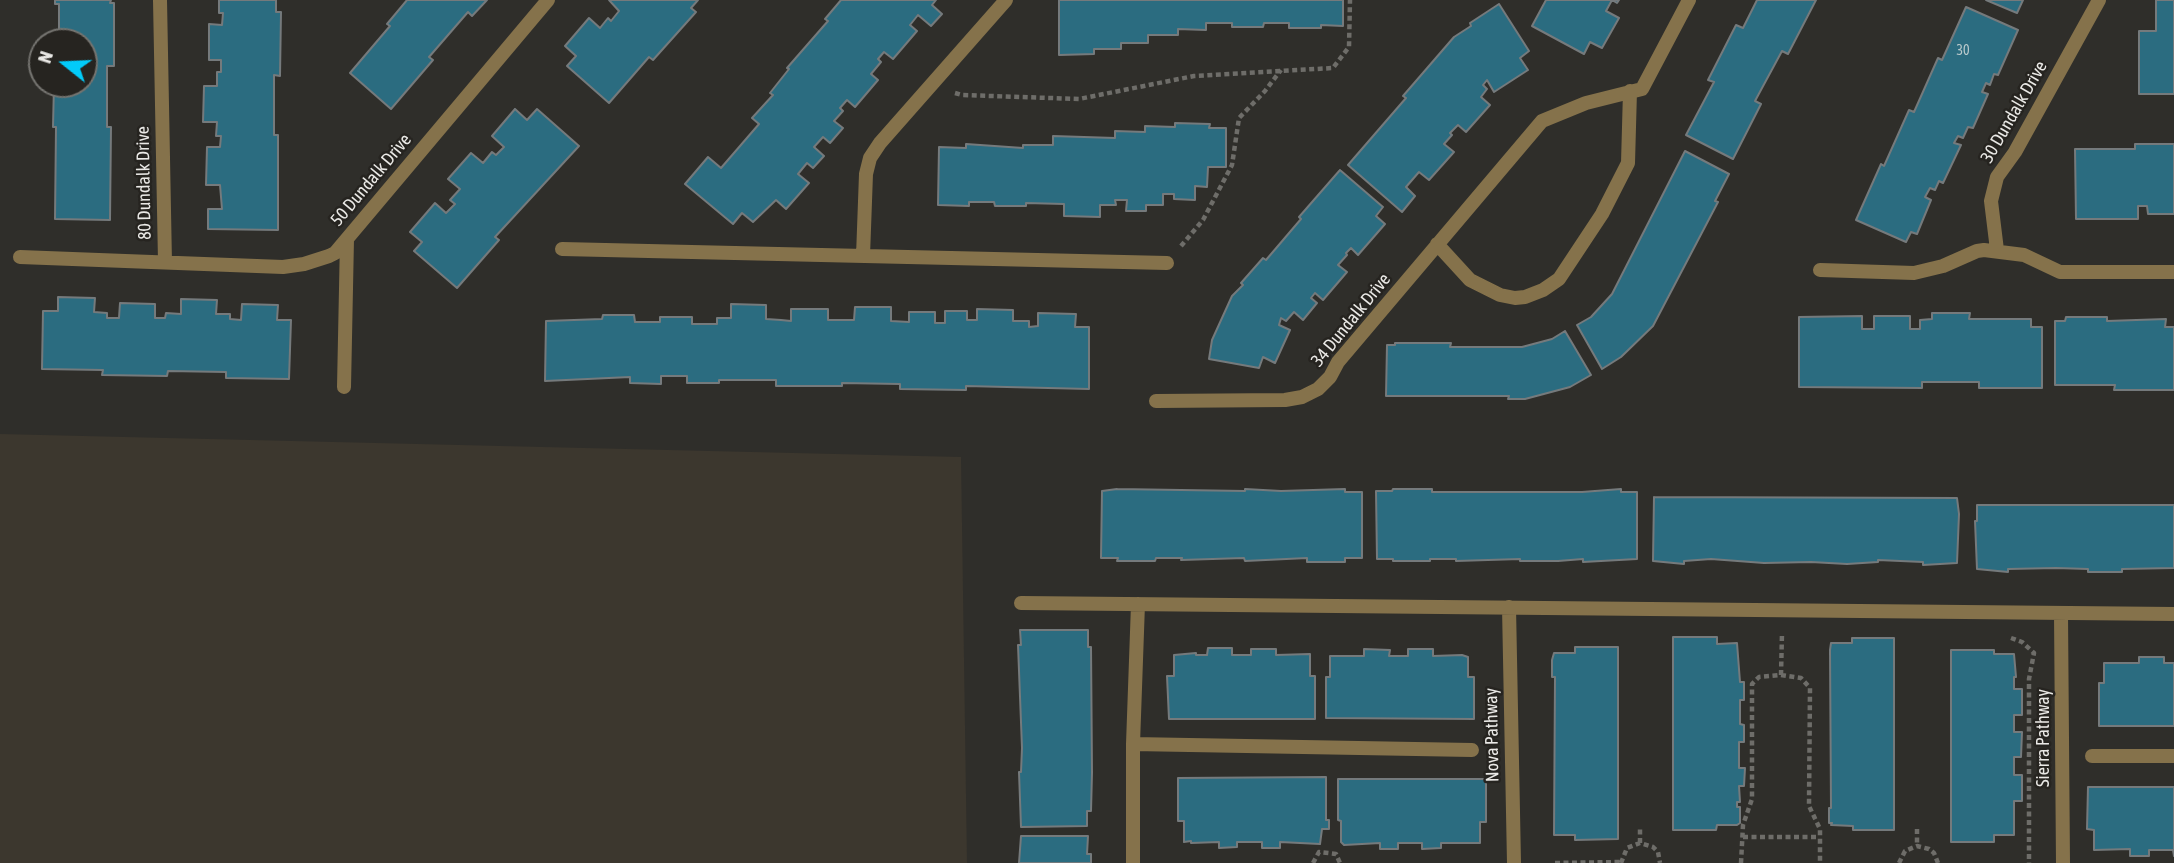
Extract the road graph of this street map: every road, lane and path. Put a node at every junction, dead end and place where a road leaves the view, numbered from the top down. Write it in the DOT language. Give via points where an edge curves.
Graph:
graph roads {
  1 [pos="160,0"];
  2 [pos="548,0"];
  3 [pos="1006,0"];
  4 [pos="1350,0"];
  5 [pos="1689,0"];
  6 [pos="2099,0"];
  7 [pos="1281,70"];
  8 [pos="930,86"];
  9 [pos="1630,91"];
  10 [pos="347,239"];
  11 [pos="1437,244"];
  12 [pos="562,249"];
  13 [pos="1997,250"];
  14 [pos="863,256"];
  15 [pos="20,257"];
  16 [pos="165,262"];
  17 [pos="1167,263"];
  18 [pos="1820,271"];
  19 [pos="2174,272"];
  20 [pos="344,387"];
  21 [pos="1156,401"];
  22 [pos="1021,603"];
  23 [pos="1138,604"];
  24 [pos="1509,607"];
  25 [pos="2061,614"];
  26 [pos="2174,614"];
  27 [pos="1782,628"];
  28 [pos="2034,653"];
  29 [pos="1781,675"];
  30 [pos="1133,744"];
  31 [pos="1472,750"];
  32 [pos="2092,756"];
  33 [pos="2174,756"];
  34 [pos="1640,826"];
  35 [pos="1917,828"];
  36 [pos="1743,837"];
  37 [pos="1819,837"];
  38 [pos="1640,843"];
  39 [pos="1917,846"];
  40 [pos="1621,862"];
  41 [pos="1133,863"];
  42 [pos="1314,863"];
  43 [pos="1339,863"];
  44 [pos="1514,863"];
  45 [pos="1555,863"];
  46 [pos="1661,863"];
  47 [pos="1741,863"];
  48 [pos="1820,863"];
  49 [pos="1899,863"];
  50 [pos="1938,863"];
  51 [pos="2029,863"];
  52 [pos="2063,863"];
  1 -- 16 [label="lane, 80 Dundalk Drive"];
  2 -- 10 [label="lane, 50 Dundalk Drive"];
  3 -- 8 [label="lane"];
  4 -- 7 [label="path" via="1349,47 1333,68"];
  5 -- 9 [label="lane, 34 Dundalk Drive" via="1642,89"];
  6 -- 13 [label="lane, 30 Dundalk Drive" via="1997,177 1991,201"];
  7 -- 8 [label="path" via="1194,76 1079,99 962,95"];
  7 -- 17 [label="path" via="1239,118 1232,165 1203,220"];
  8 -- 14 [label="lane" via="870,158"];
  9 -- 11 [label="lane, 34 Dundalk Drive" via="1542,121"];
  9 -- 11 [label="lane" via="1628,163 1602,214 1559,279 1525,297 1500,295 1470,281"];
  10 -- 16 [label="lane, 50 Dundalk Drive" via="335,253 295,266"];
  10 -- 20 [label="lane"];
  11 -- 21 [label="lane, 34 Dundalk Drive" via="1324,384 1310,394 1289,400"];
  12 -- 14 [label="lane"];
  13 -- 18 [label="lane" via="1977,251 1914,273"];
  13 -- 19 [label="lane" via="2030,257 2060,272"];
  14 -- 17 [label="lane"];
  15 -- 16 [label="lane, 80 Dundalk Drive"];
  22 -- 23 [label="lane"];
  23 -- 24 [label="lane"];
  23 -- 30 [label="lane"];
  24 -- 25 [label="lane"];
  24 -- 44 [label="lane, Nova Pathway"];
  25 -- 26 [label="lane"];
  25 -- 52 [label="lane, Sierra Pathway"];
  27 -- 29 [label="path"];
  28 -- 51 [label="path" via="2029,678"];
  29 -- 36 [label="path" via="1759,677 1752,684 1752,799"];
  29 -- 37 [label="path" via="1801,678 1810,688 1810,806"];
  30 -- 31 [label="lane"];
  30 -- 41 [label="lane"];
  32 -- 33 [label="lane"];
  34 -- 38 [label="path"];
  35 -- 39 [label="path"];
  36 -- 37 [label="path"];
  36 -- 47 [label="path"];
  37 -- 48 [label="path"];
  38 -- 40 [label="path" via="1627,848"];
  38 -- 46 [label="path" via="1653,847"];
  39 -- 49 [label="path" via="1905,851"];
  39 -- 50 [label="path" via="1934,853"];
  40 -- 45 [label="path"];
  42 -- 43 [label="path" via="1319,852 1336,854"];
}
